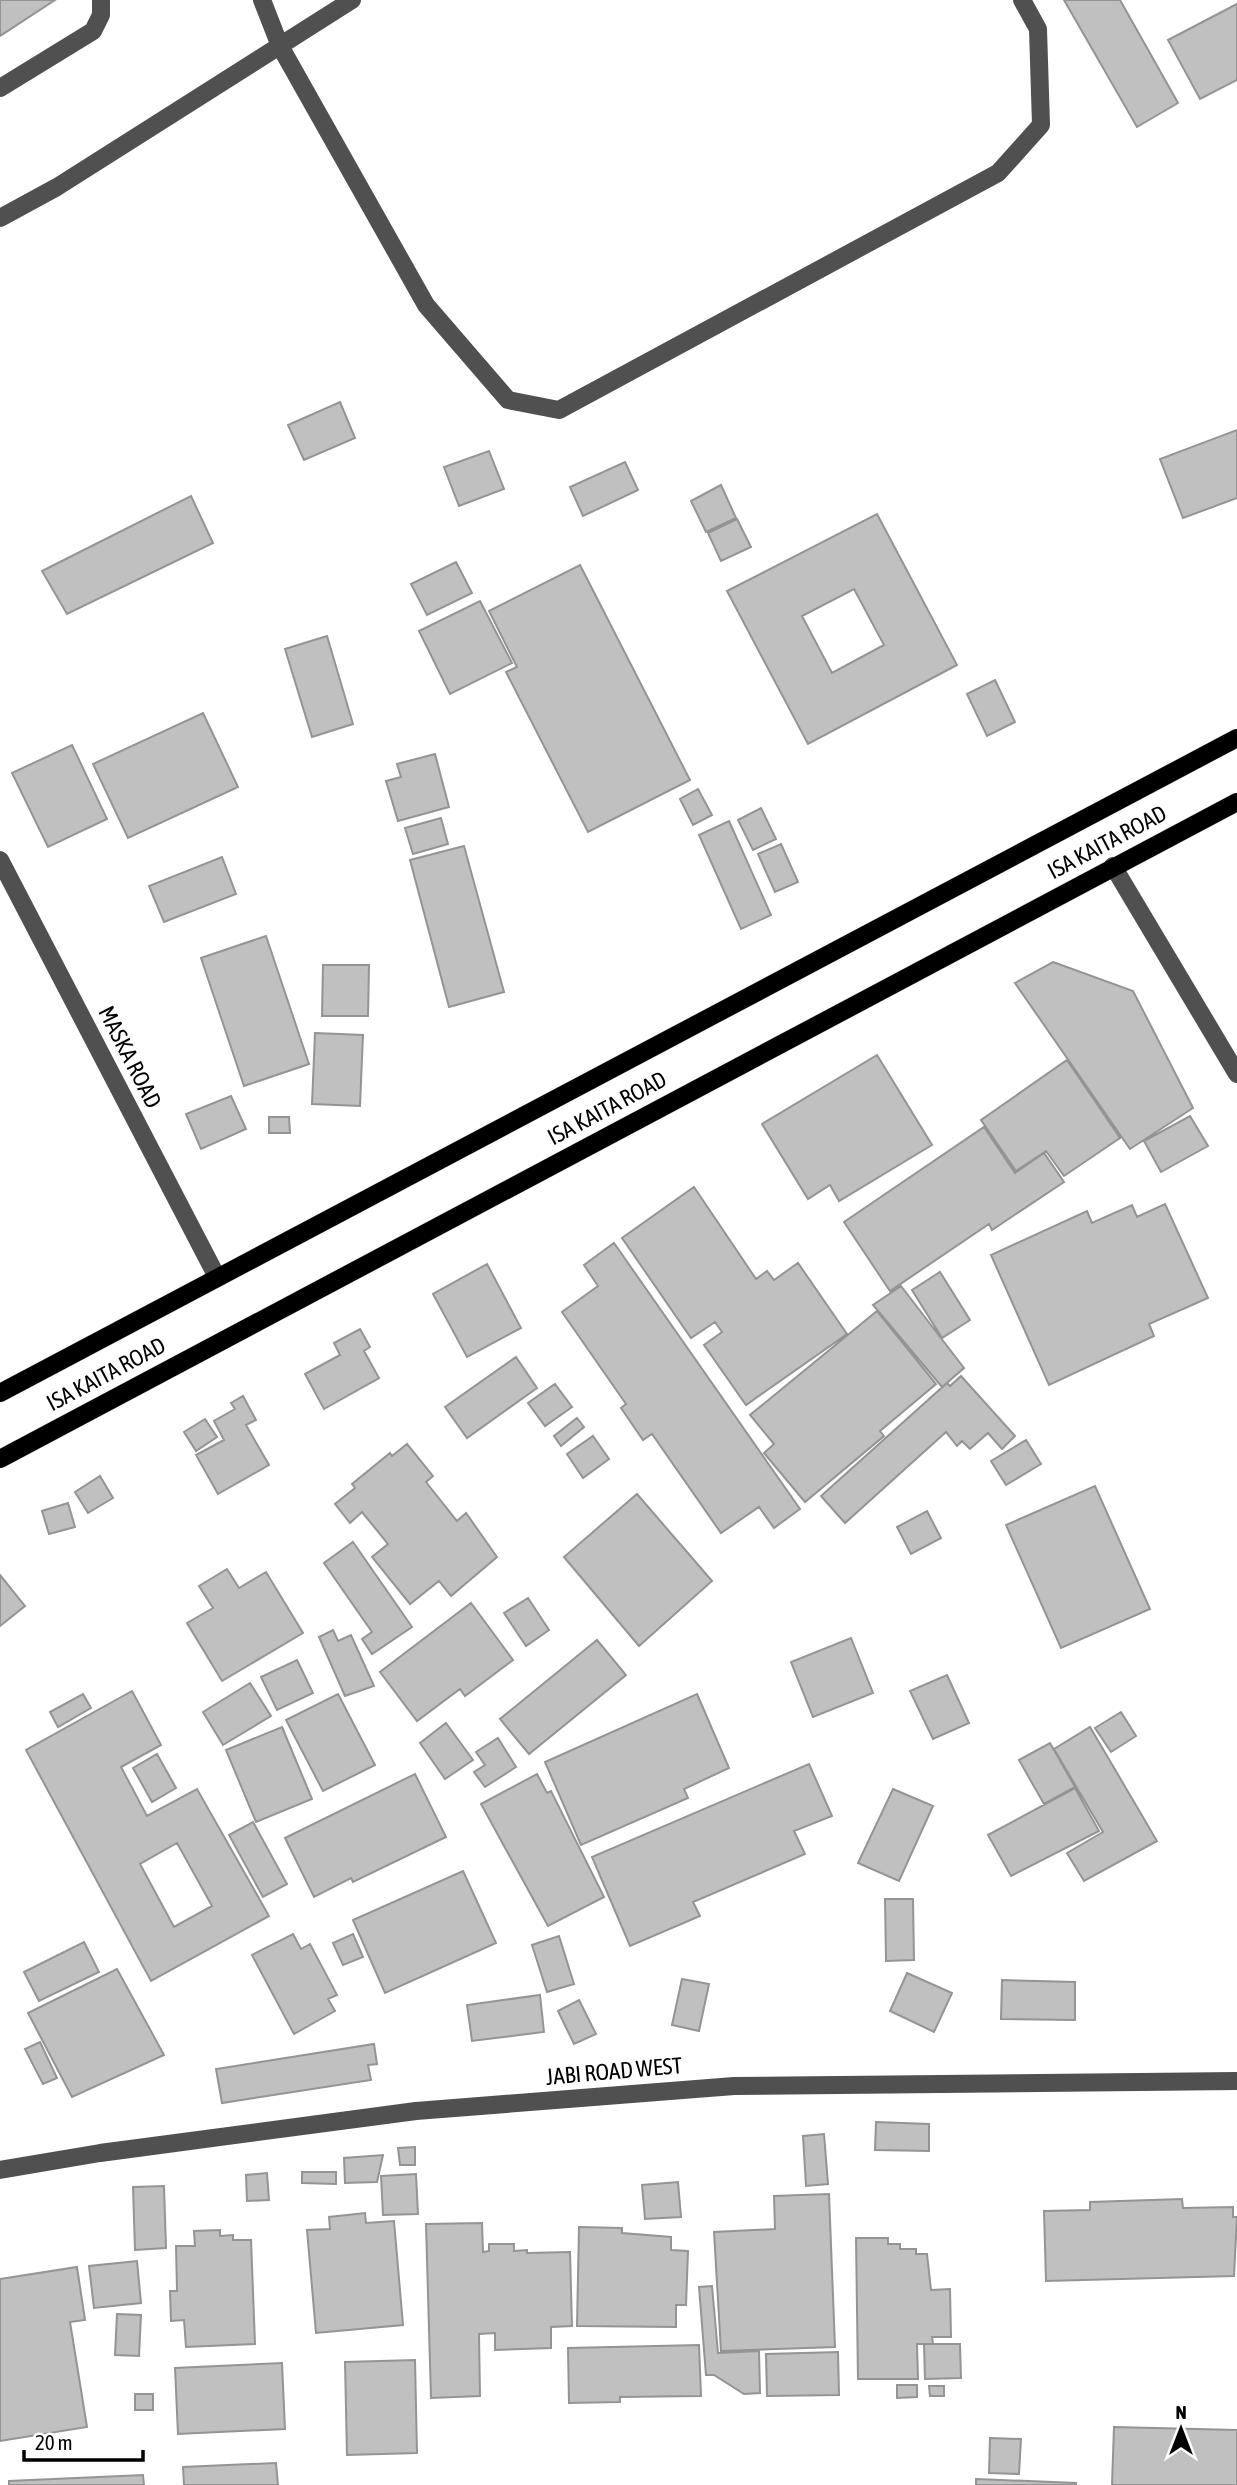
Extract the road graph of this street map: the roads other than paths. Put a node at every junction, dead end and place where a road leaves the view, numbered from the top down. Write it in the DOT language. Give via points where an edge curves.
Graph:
graph roads {
  1 [pos="101,0"];
  2 [pos="262,0"];
  3 [pos="352,0"];
  4 [pos="1022,0"];
  5 [pos="280,46"];
  6 [pos="0,88"];
  7 [pos="0,218"];
  8 [pos="1237,738"];
  9 [pos="1237,802"];
  10 [pos="0,860"];
  11 [pos="1113,866"];
  12 [pos="1237,1074"];
  13 [pos="217,1277"];
  14 [pos="0,1394"];
  15 [pos="0,1458"];
  16 [pos="1237,2081"];
  17 [pos="0,2169"];
  1 -- 6 [label="street" via="101,15 93,31"];
  2 -- 5 [label="street"];
  3 -- 5 [label="street"];
  4 -- 5 [label="street" via="1038,29 1041,125 998,173 559,410 508,400 426,305"];
  5 -- 7 [label="street"];
  8 -- 13 [label="main road, ISA KAITA ROAD"];
  9 -- 11 [label="main road, ISA KAITA ROAD"];
  10 -- 13 [label="street, MASKA ROAD"];
  11 -- 12 [label="street"];
  11 -- 15 [label="main road, ISA KAITA ROAD"];
  13 -- 14 [label="main road, ISA KAITA ROAD"];
  16 -- 17 [label="street, JABI ROAD WEST" via="734,2086 416,2111"];
}
